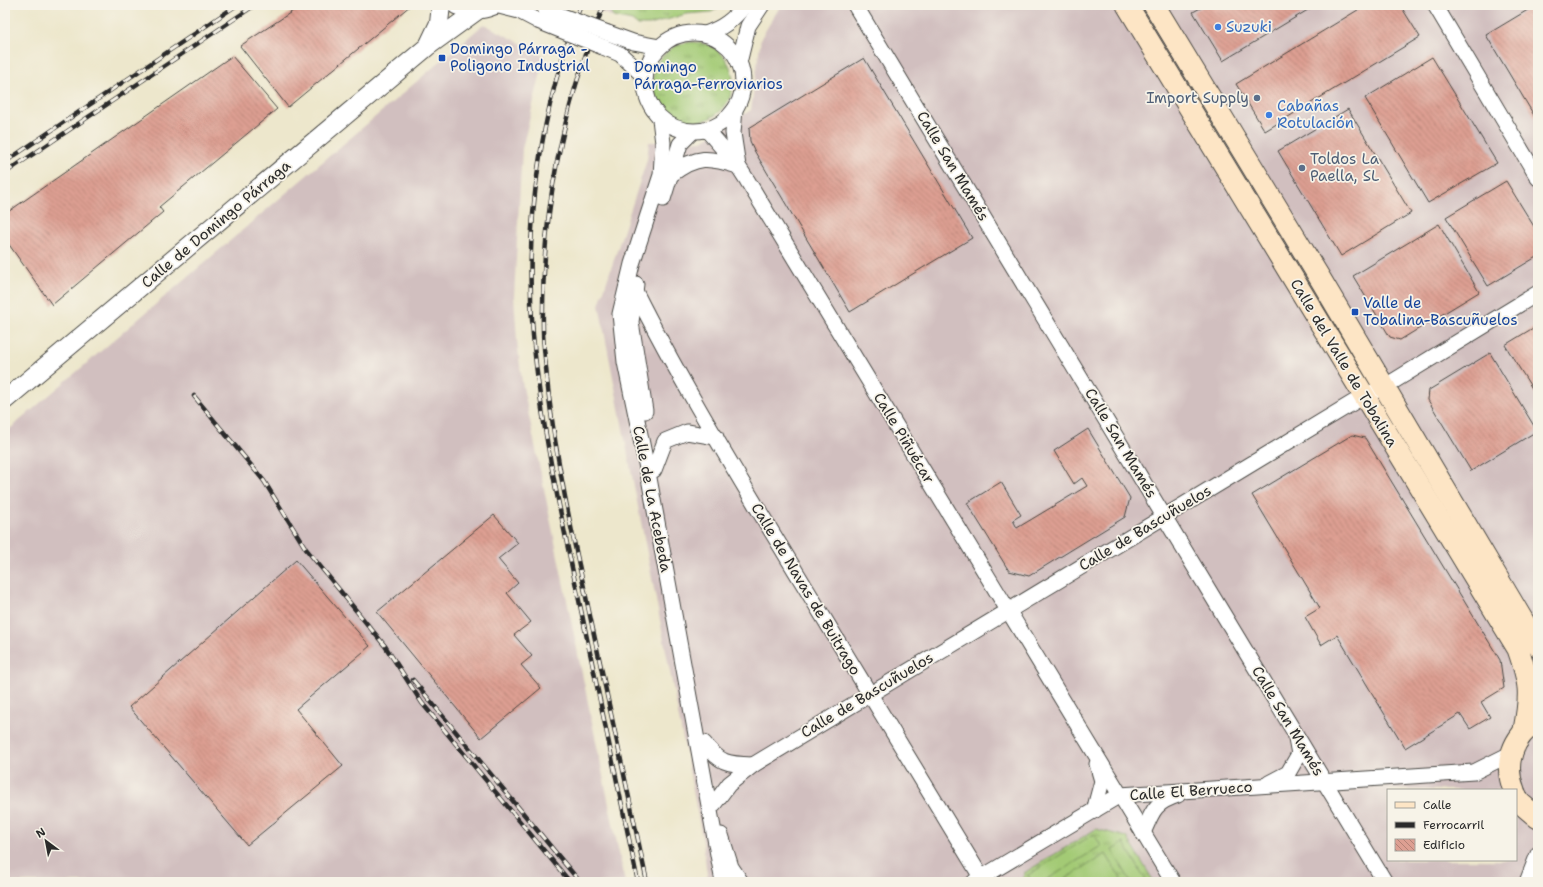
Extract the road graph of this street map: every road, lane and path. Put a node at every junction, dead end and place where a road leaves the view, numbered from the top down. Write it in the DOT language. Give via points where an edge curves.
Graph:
graph roads {
  1 [pos="441,5"];
  2 [pos="456,5"];
  3 [pos="495,5"];
  4 [pos="745,5"];
  5 [pos="762,5"];
  6 [pos="855,5"];
  7 [pos="1127,5"];
  8 [pos="1154,5"];
  9 [pos="1435,5"];
  10 [pos="478,10"];
  11 [pos="541,12"];
  12 [pos="705,34"];
  13 [pos="606,40"];
  14 [pos="427,47"];
  15 [pos="660,47"];
  16 [pos="739,63"];
  17 [pos="645,77"];
  18 [pos="735,109"];
  19 [pos="660,119"];
  20 [pos="700,131"];
  21 [pos="738,166"];
  22 [pos="672,174"];
  23 [pos="1538,178"];
  24 [pos="635,291"];
  25 [pos="1538,293"];
  26 [pos="1384,386"];
  27 [pos="1364,396"];
  28 [pos="5,400"];
  29 [pos="716,436"];
  30 [pos="654,470"];
  31 [pos="1165,516"];
  32 [pos="1008,610"];
  33 [pos="1538,646"];
  34 [pos="869,694"];
  35 [pos="1531,725"];
  36 [pos="1295,733"];
  37 [pos="704,744"];
  38 [pos="1093,752"];
  39 [pos="1510,754"];
  40 [pos="753,765"];
  41 [pos="1324,781"];
  42 [pos="1264,786"];
  43 [pos="1514,789"];
  44 [pos="1187,792"];
  45 [pos="1120,795"];
  46 [pos="1517,797"];
  47 [pos="714,804"];
  48 [pos="1094,811"];
  49 [pos="1538,818"];
  50 [pos="1143,833"];
  51 [pos="1538,854"];
  52 [pos="980,881"];
  53 [pos="722,882"];
  54 [pos="741,882"];
  55 [pos="1173,882"];
  56 [pos="1385,882"];
  57 [pos="1527,882"];
  1 -- 14 [label="street, Calle de Domingo Párraga" via="439,23"];
  2 -- 10 [label="street"];
  3 -- 10 [label="street"];
  3 -- 11 [label="street"];
  4 -- 12 [label="street" via="734,19 722,28"];
  5 -- 16 [label="street" via="748,26"];
  6 -- 31 [label="street, Calle San Mamés"];
  7 -- 27 [label="main road, Calle del Valle de Tobalina"];
  8 -- 26 [label="main road, Calle del Valle de Tobalina"];
  9 -- 23 [label="street"];
  10 -- 14 [label="street, Calle de Domingo Párraga"];
  11 -- 13 [label="street, bridge"];
  12 -- 15 [label="street" via="681,35"];
  12 -- 16 [label="street" via="726,45"];
  13 -- 15 [label="street"];
  13 -- 17 [label="street"];
  14 -- 28 [label="street, Calle de Domingo Párraga"];
  15 -- 17 [label="street" via="652,55"];
  16 -- 18 [label="street" via="743,86"];
  17 -- 19 [label="street" via="647,100"];
  18 -- 20 [label="street" via="723,122"];
  18 -- 21 [label="street" via="733,133"];
  19 -- 20 [label="street" via="675,128"];
  19 -- 53 [label="street, Calle de La Acebeda" via="663,143 661,175 632,264 620,314 625,362 649,478"];
  20 -- 21 [label="street, Calle Piñuécar"];
  20 -- 22 [label="street, Calle de La Acebeda" via="680,144"];
  21 -- 22 [label="street" via="715,159 701,159 686,164"];
  21 -- 32 [label="street, Calle Piñuécar"];
  22 -- 24 [label="street, Calle de La Acebeda" via="639,267"];
  24 -- 29 [label="street, Calle de Navas de Buitrago" via="656,334"];
  24 -- 30 [label="street, Calle de La Acebeda" via="631,322"];
  25 -- 26 [label="street, Calle de Bascuñuelos"];
  26 -- 27 [label="street, Calle de Bascuñuelos"];
  26 -- 33 [label="main road, Calle del Valle de Tobalina"];
  27 -- 31 [label="street, Calle de Bascuñuelos"];
  27 -- 35 [label="main road, Calle del Valle de Tobalina" via="1518,649 1529,681"];
  29 -- 30 [label="street" via="687,432 665,441"];
  29 -- 34 [label="street, Calle de Navas de Buitrago"];
  30 -- 37 [label="street, Calle de La Acebeda" via="658,478 681,598"];
  31 -- 32 [label="street, Calle de Bascuñuelos"];
  31 -- 36 [label="street, Calle San Mamés"];
  32 -- 34 [label="street, Calle de Bascuñuelos"];
  32 -- 38 [label="street, Calle Piñuécar"];
  34 -- 40 [label="street, Calle de Bascuñuelos"];
  34 -- 52 [label="street, Calle de Navas de Buitrago"];
  35 -- 39 [label="main road, Calle del Valle de Tobalina" via="1519,736"];
  36 -- 41 [label="street, Calle San Mamés"];
  36 -- 42 [label="street, Calle El Berrueco" via="1299,754 1288,773"];
  37 -- 40 [label="street" via="714,756 730,764"];
  37 -- 47 [label="street, Calle de La Acebeda"];
  38 -- 45 [label="street, Calle Piñuécar"];
  38 -- 48 [label="street, Calle Piñuécar" via="1102,781"];
  39 -- 41 [label="street, Calle El Berrueco" via="1474,772"];
  39 -- 43 [label="main road" via="1510,780"];
  40 -- 47 [label="street, Calle de Bascuñuelos" via="729,784"];
  41 -- 42 [label="street, Calle El Berrueco"];
  41 -- 56 [label="street, Calle San Mamés"];
  42 -- 44 [label="street, Calle El Berrueco"];
  44 -- 45 [label="street, Calle El Berrueco"];
  44 -- 50 [label="street" via="1163,800 1152,811"];
  45 -- 48 [label="street, Calle El Berrueco"];
  45 -- 50 [label="street, Calle Piñuécar"];
  46 -- 49 [label="main road"];
  47 -- 54 [label="street, Calle de La Acebeda" via="731,867"];
  48 -- 52 [label="street, Calle El Berrueco"];
  50 -- 55 [label="street, Calle Piñuécar"];
  51 -- 57 [label="street"];
}
